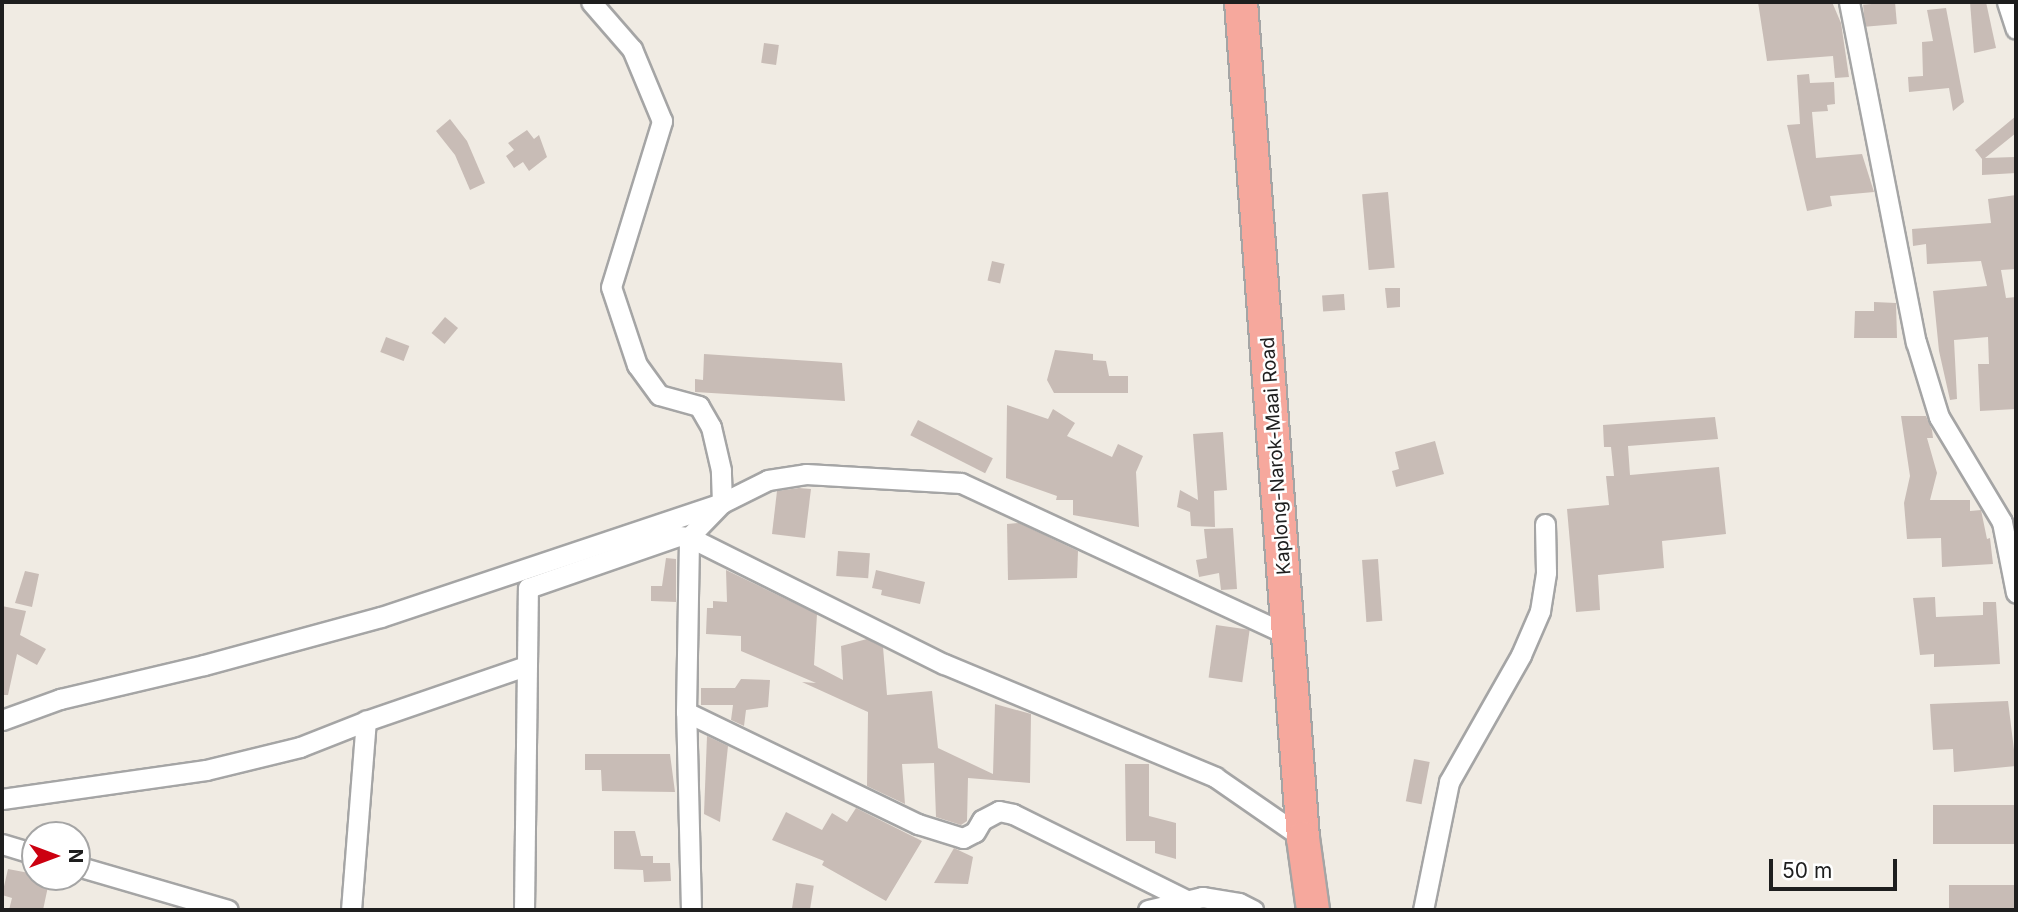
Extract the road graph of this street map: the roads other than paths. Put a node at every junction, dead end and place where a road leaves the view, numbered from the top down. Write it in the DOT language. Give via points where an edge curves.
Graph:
graph roads {
  1 [pos="591,2"];
  2 [pos="1241,2"];
  3 [pos="1849,2"];
  4 [pos="722,503"];
  5 [pos="1545,524"];
  6 [pos="689,537"];
  7 [pos="2016,593"];
  8 [pos="1289,635"];
  9 [pos="526,666"];
  10 [pos="686,712"];
  11 [pos="2,720"];
  12 [pos="366,721"];
  13 [pos="2,799"];
  14 [pos="1303,838"];
  15 [pos="2,844"];
  16 [pos="21,850"];
  17 [pos="91,870"];
  18 [pos="1186,900"];
  19 [pos="228,910"];
  20 [pos="351,910"];
  21 [pos="524,910"];
  22 [pos="691,910"];
  23 [pos="1147,910"];
  24 [pos="1253,910"];
  25 [pos="1312,910"];
  26 [pos="1423,910"];
  1 -- 4 [label="street" via="632,49 662,121 611,287 637,365 659,395 699,406 710,426 721,470"];
  2 -- 8 [label="highway, Kaplong-Narok-Maai Road"];
  3 -- 7 [label="street" via="1916,341 1939,417 2002,522"];
  4 -- 6 [label="street"];
  4 -- 8 [label="street" via="768,481 806,474 961,483"];
  4 -- 11 [label="street" via="381,617 60,699"];
  5 -- 26 [label="street" via="1541,611 1449,782"];
  6 -- 9 [label="street" via="678,536 528,587"];
  6 -- 10 [label="street"];
  6 -- 14 [label="street" via="944,664 1215,777"];
  8 -- 14 [label="highway, Kaplong-Narok-Maai Road"];
  9 -- 12 [label="street"];
  9 -- 21 [label="street"];
  10 -- 18 [label="street" via="918,824 963,838 999,811 1013,814"];
  10 -- 22 [label="street"];
  12 -- 13 [label="street" via="300,747 206,771"];
  12 -- 20 [label="street"];
  14 -- 25 [label="highway, Kaplong-Narok-Maai Road"];
  15 -- 16 [label="street"];
  17 -- 19 [label="street"];
  18 -- 23 [label="street"];
  18 -- 24 [label="street" via="1202,897"];
}
